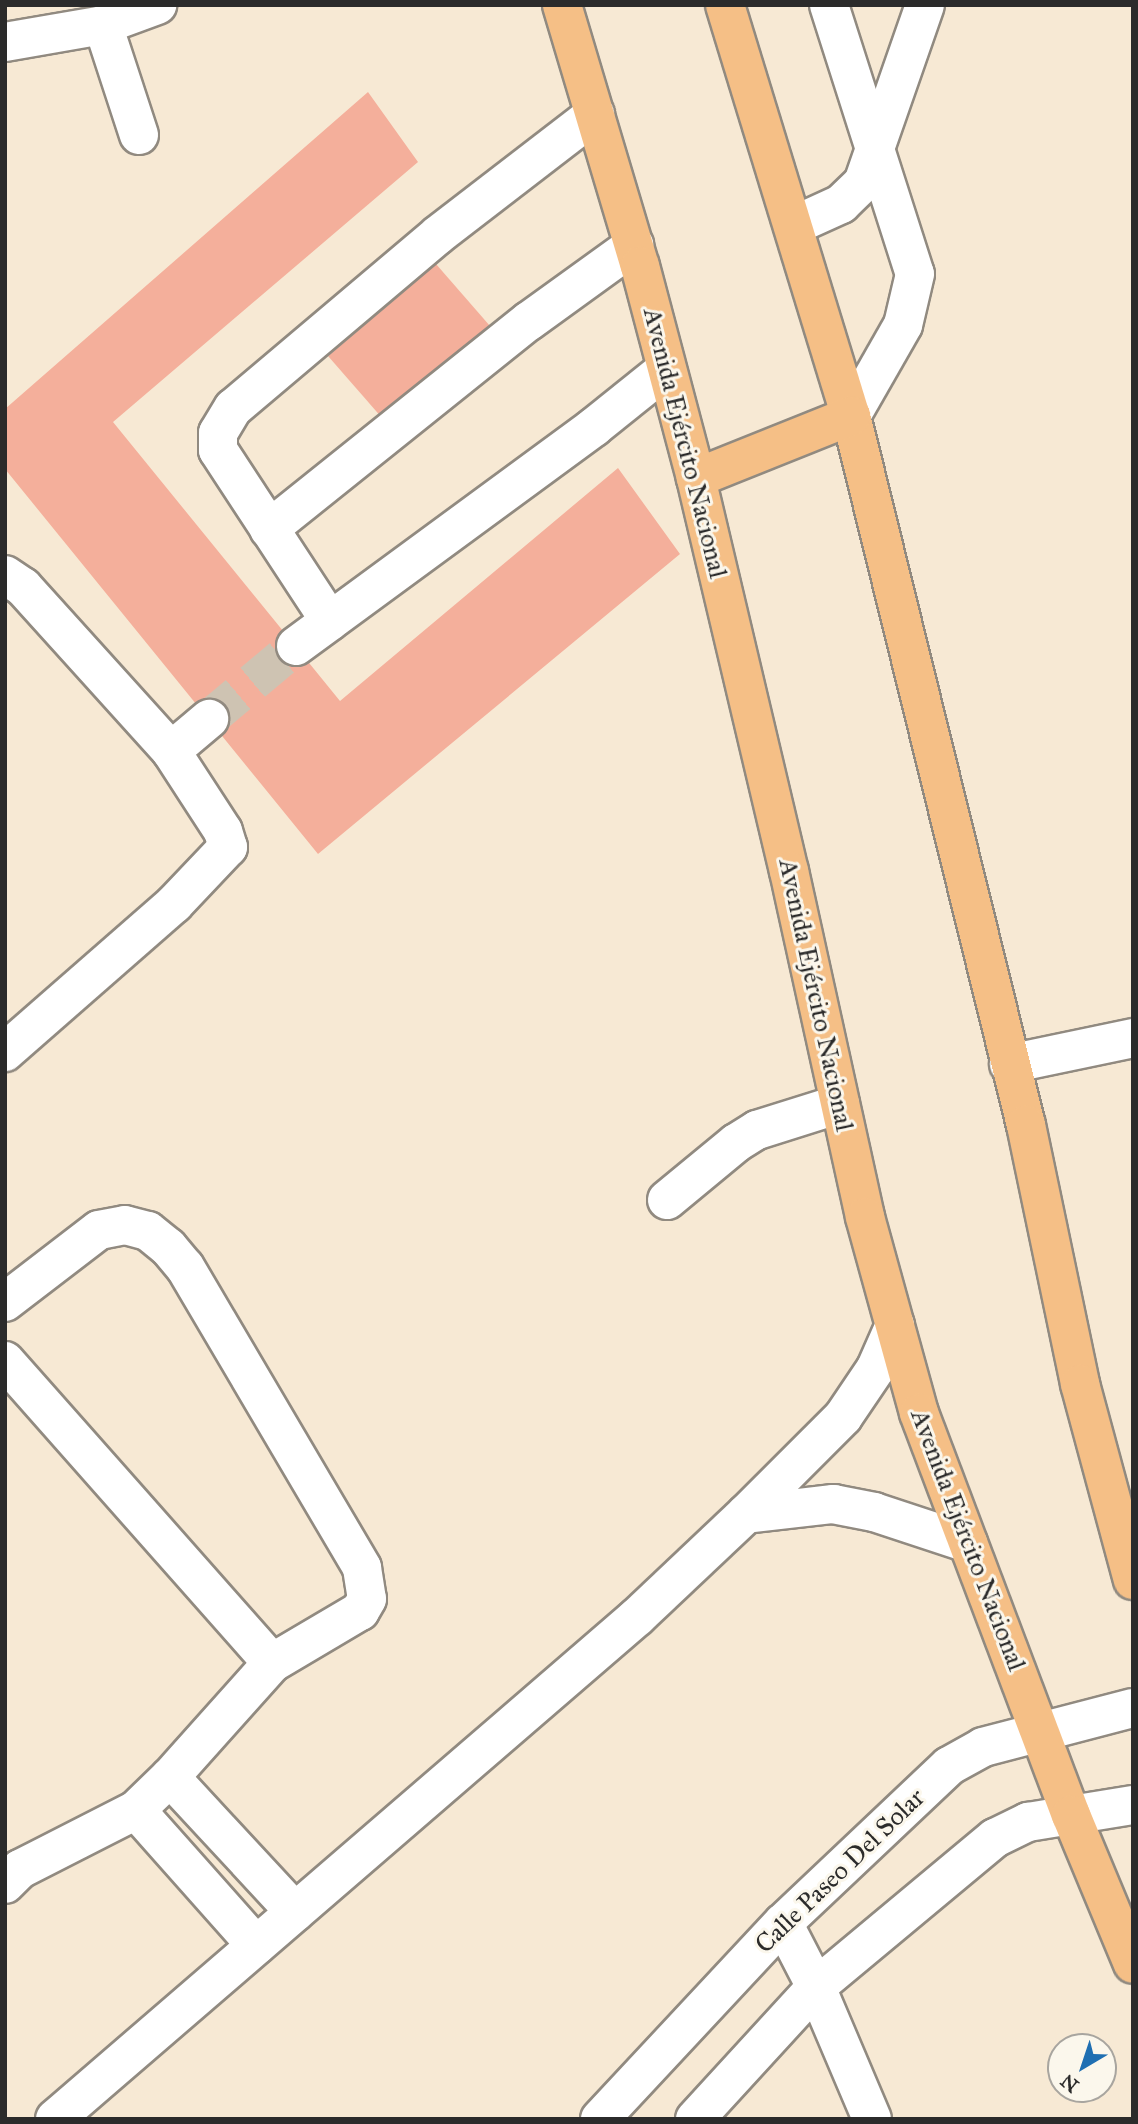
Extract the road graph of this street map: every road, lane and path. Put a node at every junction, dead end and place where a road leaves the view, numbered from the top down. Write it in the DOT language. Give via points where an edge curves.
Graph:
graph roads {
  1 [pos="158,5"];
  2 [pos="562,5"];
  3 [pos="725,5"];
  4 [pos="829,5"];
  5 [pos="925,5"];
  6 [pos="103,25"];
  7 [pos="5,42"];
  8 [pos="595,114"];
  9 [pos="139,135"];
  10 [pos="875,155"];
  11 [pos="795,225"];
  12 [pos="634,244"];
  13 [pos="665,370"];
  14 [pos="851,416"];
  15 [pos="696,478"];
  16 [pos="269,529"];
  17 [pos="5,575"];
  18 [pos="330,621"];
  19 [pos="296,646"];
  20 [pos="209,719"];
  21 [pos="171,751"];
  22 [pos="1133,1038"];
  23 [pos="5,1052"];
  24 [pos="1009,1064"];
  25 [pos="840,1104"];
  26 [pos="667,1200"];
  27 [pos="5,1302"];
  28 [pos="895,1325"];
  29 [pos="5,1361"];
  30 [pos="746,1514"];
  31 [pos="968,1543"];
  32 [pos="1133,1580"];
  33 [pos="272,1663"];
  34 [pos="1133,1708"];
  35 [pos="1039,1730"];
  36 [pos="170,1777"];
  37 [pos="1133,1805"];
  38 [pos="136,1810"];
  39 [pos="1071,1815"];
  40 [pos="10,1869"];
  41 [pos="295,1912"];
  42 [pos="783,1923"];
  43 [pos="257,1945"];
  44 [pos="1133,1964"];
  45 [pos="816,1987"];
  46 [pos="55,2119"];
  47 [pos="600,2119"];
  48 [pos="695,2119"];
  49 [pos="872,2119"];
  1 -- 6 [label="street"];
  2 -- 8 [label="main road, Avenida Ejército Nacional"];
  3 -- 11 [label="main road"];
  4 -- 10 [label="street"];
  5 -- 10 [label="street"];
  6 -- 7 [label="street"];
  6 -- 9 [label="street"];
  8 -- 12 [label="main road, Avenida Ejército Nacional"];
  8 -- 16 [label="street" via="438,235 233,408 218,433 218,450"];
  10 -- 11 [label="street" via="855,193"];
  10 -- 14 [label="street" via="915,274 903,325"];
  11 -- 14 [label="main road"];
  12 -- 13 [label="main road, Avenida Ejército Nacional"];
  12 -- 16 [label="street" via="529,321"];
  13 -- 15 [label="main road, Avenida Ejército Nacional"];
  13 -- 18 [label="street"];
  14 -- 15 [label="main road"];
  14 -- 24 [label="main road"];
  15 -- 25 [label="main road, Avenida Ejército Nacional"];
  16 -- 18 [label="street"];
  17 -- 21 [label="street" via="23,587"];
  18 -- 19 [label="street"];
  20 -- 21 [label="street"];
  21 -- 23 [label="street" via="223,831 228,847 174,904"];
  22 -- 24 [label="street"];
  24 -- 32 [label="main road" via="1080,1384"];
  25 -- 26 [label="street" via="757,1130"];
  25 -- 28 [label="main road, Avenida Ejército Nacional"];
  27 -- 33 [label="street" via="99,1230 125,1225 148,1231 185,1267 362,1568 366,1599 360,1611"];
  28 -- 30 [label="street" via="876,1368 843,1417"];
  28 -- 31 [label="main road, Avenida Ejército Nacional" via="919,1413"];
  29 -- 33 [label="street"];
  30 -- 31 [label="street" via="833,1504 874,1512"];
  30 -- 41 [label="street" via="637,1617"];
  31 -- 35 [label="main road, Avenida Ejército Nacional"];
  33 -- 36 [label="street"];
  34 -- 35 [label="street, Calle Paseo Del Solar"];
  35 -- 39 [label="main road, Avenida Ejército Nacional"];
  35 -- 42 [label="street, Calle Paseo Del Solar" via="982,1746 949,1766"];
  36 -- 38 [label="street"];
  36 -- 41 [label="street"];
  37 -- 39 [label="street"];
  38 -- 40 [label="street"];
  38 -- 43 [label="street"];
  39 -- 44 [label="main road, Avenida Ejército Nacional"];
  39 -- 45 [label="street" via="1028,1822 995,1839"];
  41 -- 43 [label="street"];
  42 -- 45 [label="street"];
  42 -- 47 [label="street, Calle Paseo Del Solar"];
  43 -- 46 [label="street"];
  45 -- 48 [label="street"];
  45 -- 49 [label="street"];
}
